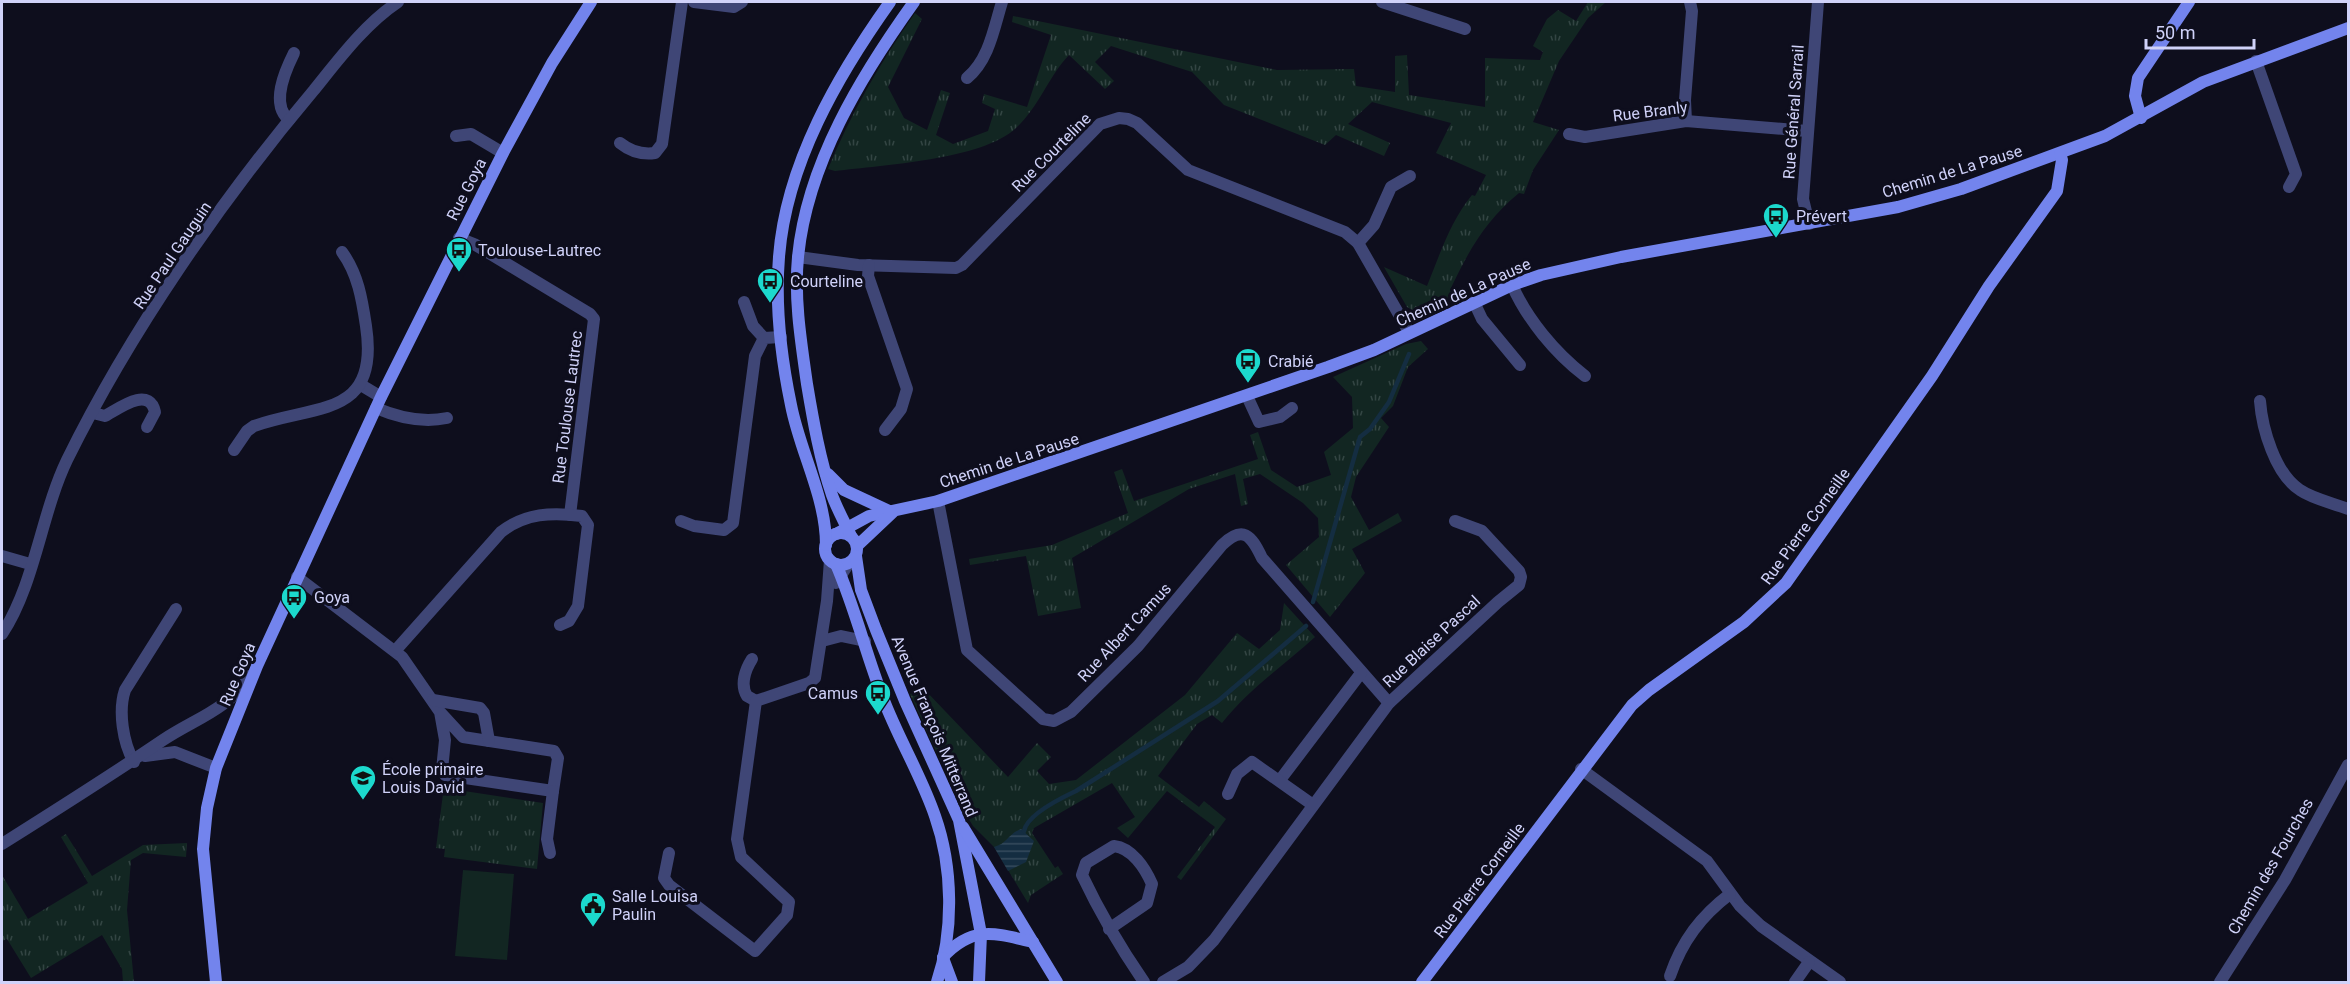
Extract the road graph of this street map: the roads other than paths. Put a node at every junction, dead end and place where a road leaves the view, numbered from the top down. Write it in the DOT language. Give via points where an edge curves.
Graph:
graph roads {
  1 [pos="398,2"];
  2 [pos="591,2"];
  3 [pos="682,2"];
  4 [pos="694,2"];
  5 [pos="742,2"];
  6 [pos="890,2"];
  7 [pos="914,2"];
  8 [pos="1002,2"];
  9 [pos="1382,2"];
  10 [pos="1690,2"];
  11 [pos="1818,2"];
  12 [pos="2189,2"];
  13 [pos="1465,28"];
  14 [pos="2349,28"];
  15 [pos="294,53"];
  16 [pos="2256,61"];
  17 [pos="967,78"];
  18 [pos="2141,118"];
  19 [pos="289,120"];
  20 [pos="1686,121"];
  21 [pos="1808,131"];
  22 [pos="1569,134"];
  23 [pos="456,136"];
  24 [pos="620,143"];
  25 [pos="503,153"];
  26 [pos="2060,154"];
  27 [pos="1410,176"];
  28 [pos="2289,187"];
  29 [pos="1809,224"];
  30 [pos="459,238"];
  31 [pos="1358,243"];
  32 [pos="342,252"];
  33 [pos="798,257"];
  34 [pos="868,265"];
  35 [pos="1512,285"];
  36 [pos="744,302"];
  37 [pos="1474,302"];
  38 [pos="1409,332"];
  39 [pos="781,337"];
  40 [pos="764,338"];
  41 [pos="1520,365"];
  42 [pos="1585,376"];
  43 [pos="361,385"];
  44 [pos="1247,396"];
  45 [pos="2260,401"];
  46 [pos="378,402"];
  47 [pos="1292,408"];
  48 [pos="93,413"];
  49 [pos="447,418"];
  50 [pos="147,427"];
  51 [pos="885,430"];
  52 [pos="234,450"];
  53 [pos="825,470"];
  54 [pos="938,501"];
  55 [pos="2349,509"];
  56 [pos="893,512"];
  57 [pos="570,514"];
  58 [pos="1455,520"];
  59 [pos="681,521"];
  60 [pos="845,551"];
  61 [pos="2,556"];
  62 [pos="30,564"];
  63 [pos="297,577"];
  64 [pos="827,600"];
  65 [pos="176,609"];
  66 [pos="560,625"];
  67 [pos="2,634"];
  68 [pos="822,641"];
  69 [pos="865,641"];
  70 [pos="395,651"];
  71 [pos="752,659"];
  72 [pos="257,666"];
  73 [pos="1361,673"];
  74 [pos="433,700"];
  75 [pos="756,701"];
  76 [pos="1389,703"];
  77 [pos="218,710"];
  78 [pos="440,712"];
  79 [pos="202,718"];
  80 [pos="235,721"];
  81 [pos="489,741"];
  82 [pos="138,759"];
  83 [pos="194,759"];
  84 [pos="2349,765"];
  85 [pos="216,768"];
  86 [pos="1581,770"];
  87 [pos="1280,780"];
  88 [pos="553,791"];
  89 [pos="1228,794"];
  90 [pos="1313,805"];
  91 [pos="959,820"];
  92 [pos="2,844"];
  93 [pos="550,853"];
  94 [pos="669,853"];
  95 [pos="1730,894"];
  96 [pos="1109,929"];
  97 [pos="981,934"];
  98 [pos="1033,942"];
  99 [pos="943,957"];
  100 [pos="1809,962"];
  101 [pos="1670,976"];
  102 [pos="1052,980"];
  103 [pos="216,982"];
  104 [pos="937,982"];
  105 [pos="952,982"];
  106 [pos="979,982"];
  107 [pos="1144,982"];
  108 [pos="1163,982"];
  109 [pos="1422,982"];
  110 [pos="1795,982"];
  111 [pos="1840,982"];
  112 [pos="2220,982"];
  1 -- 19 [label="street, Rue Paul Gauguin" via="360,36"];
  2 -- 25 [label="street, Rue Goya"];
  3 -- 24 [label="street" via="662,144 649,154 633,152"];
  4 -- 5 [label="street" via="734,7"];
  6 -- 39 [label="street" via="833,93 798,173 779,255"];
  7 -- 33 [label="street, Avenue François Mitterrand" via="860,83 834,136 805,220"];
  8 -- 17 [label="street" via="984,58"];
  9 -- 13 [label="street"];
  10 -- 20 [label="street"];
  11 -- 21 [label="street, Rue Général Sarrail"];
  12 -- 18 [label="street" via="2139,78 2135,96"];
  14 -- 16 [label="street, Chemin de La Pause"];
  15 -- 19 [label="street" via="283,78 280,101"];
  16 -- 18 [label="street, Chemin de La Pause" via="2203,82"];
  16 -- 28 [label="street" via="2296,174"];
  18 -- 26 [label="street, Chemin de La Pause"];
  19 -- 48 [label="street, Rue Paul Gauguin" via="185,262"];
  20 -- 21 [label="street, Rue Branly"];
  20 -- 22 [label="street, Rue Branly" via="1585,137"];
  21 -- 29 [label="street, Rue Général Sarrail" via="1803,199"];
  23 -- 25 [label="street" via="471,134"];
  25 -- 30 [label="street, Rue Goya"];
  26 -- 29 [label="street, Chemin de La Pause" via="1929,199"];
  26 -- 86 [label="street, Rue Pierre Corneille" via="2057,191 1786,583 1744,622 1632,705"];
  27 -- 31 [label="street" via="1391,187 1374,225"];
  29 -- 35 [label="street, Chemin de La Pause" via="1611,260"];
  30 -- 46 [label="street, Rue Goya"];
  30 -- 57 [label="street, Rue Toulouse Lautrec" via="594,319"];
  31 -- 34 [label="street, Rue Courteline" via="1345,232 1188,170 1137,123 1119,118 1100,124 962,265 949,269"];
  31 -- 38 [label="street, Rue Courteline"];
  32 -- 43 [label="street" via="356,275 366,324 368,353"];
  33 -- 34 [label="street, Rue Courteline"];
  33 -- 53 [label="street, Avenue François Mitterrand" via="800,329"];
  34 -- 51 [label="street" via="868,276 907,389 901,409"];
  35 -- 37 [label="street, Chemin de La Pause"];
  35 -- 42 [label="street" via="1529,316 1563,357"];
  36 -- 40 [label="street" via="753,326"];
  37 -- 38 [label="street, Chemin de La Pause"];
  37 -- 41 [label="street" via="1482,319"];
  38 -- 44 [label="street, Chemin de La Pause" via="1329,368"];
  39 -- 40 [label="street"];
  39 -- 60 [label="street" via="796,427 825,516 826,545"];
  40 -- 59 [label="street" via="755,356 733,523 724,530"];
  43 -- 46 [label="street"];
  43 -- 52 [label="street" via="332,406 254,426"];
  44 -- 47 [label="street" via="1259,422 1280,417"];
  44 -- 54 [label="street, Chemin de La Pause"];
  45 -- 55 [label="street" via="2264,427 2289,480 2302,492"];
  46 -- 49 [label="street" via="393,415"];
  46 -- 63 [label="street, Rue Goya"];
  48 -- 50 [label="street" via="105,416 131,401 146,401 155,412"];
  48 -- 62 [label="street, Rue Paul Gauguin" via="62,471"];
  53 -- 56 [label="street" via="844,490"];
  53 -- 60 [label="street, Avenue François Mitterrand"];
  54 -- 56 [label="street, Chemin de La Pause"];
  54 -- 73 [label="street, Rue Albert Camus" via="967,650 1043,719 1054,721 1071,712 1138,646 1235,534 1248,536 1262,558"];
  56 -- 60 [label="street, Chemin de La Pause"];
  56 -- 60 [label="street, Chemin de La Pause" via="869,516"];
  57 -- 66 [label="street" via="582,516 588,525 578,606 569,621"];
  57 -- 70 [label="street" via="529,516 501,532"];
  58 -- 76 [label="street, Rue Blaise Pascal" via="1482,531 1519,571 1521,582"];
  60 -- 64 [label="street"];
  60 -- 64 [label="street"];
  60 -- 69 [label="street, Avenue François Mitterrand"];
  60 -- 91 [label="street, Avenue François Mitterrand" via="905,701"];
  61 -- 62 [label="street"];
  62 -- 67 [label="street, Rue Paul Gauguin"];
  63 -- 70 [label="street"];
  63 -- 72 [label="street, Rue Goya"];
  64 -- 68 [label="street"];
  65 -- 82 [label="street" via="122,698 127,746"];
  68 -- 69 [label="street" via="841,636"];
  68 -- 75 [label="street" via="813,681"];
  69 -- 99 [label="street, Avenue François Mitterrand" via="884,702 939,831 949,888"];
  70 -- 74 [label="street"];
  71 -- 75 [label="street" via="743,687 745,694"];
  72 -- 77 [label="street" via="237,694"];
  72 -- 80 [label="street, Rue Goya"];
  73 -- 76 [label="street, Rue Albert Camus"];
  73 -- 87 [label="street, Rue Blaise Pascal"];
  74 -- 78 [label="street"];
  74 -- 81 [label="street" via="480,708"];
  75 -- 94 [label="street" via="737,845 745,862 789,902 787,915 754,951 669,885 664,878"];
  76 -- 90 [label="street, Rue Blaise Pascal"];
  77 -- 79 [label="street"];
  77 -- 80 [label="street" via="229,712"];
  78 -- 81 [label="street" via="463,736"];
  78 -- 88 [label="street" via="445,775"];
  79 -- 82 [label="street"];
  79 -- 83 [label="street" via="182,740 183,748"];
  80 -- 85 [label="street, Rue Goya"];
  81 -- 88 [label="street" via="552,750 564,757"];
  82 -- 83 [label="street" via="166,752"];
  82 -- 92 [label="street"];
  83 -- 85 [label="street"];
  84 -- 112 [label="street, Chemin des Fourches" via="2285,880"];
  85 -- 103 [label="street, Rue Goya" via="203,849"];
  86 -- 95 [label="street" via="1707,861"];
  86 -- 109 [label="street, Rue Pierre Corneille"];
  87 -- 89 [label="street" via="1252,762 1237,774"];
  87 -- 90 [label="street"];
  88 -- 93 [label="street" via="547,839"];
  90 -- 108 [label="street, Rue Blaise Pascal" via="1203,954"];
  91 -- 97 [label="street, Avenue François Mitterrand"];
  91 -- 98 [label="street"];
  95 -- 100 [label="street" via="1761,926"];
  95 -- 101 [label="street" via="1706,912 1679,951"];
  96 -- 96 [label="street" via="1082,870 1086,863 1114,846 1124,848 1137,860 1152,884 1147,903"];
  96 -- 107 [label="street"];
  97 -- 98 [label="street"];
  97 -- 99 [label="street" via="955,945"];
  97 -- 106 [label="street, Avenue François Mitterrand"];
  98 -- 102 [label="street"];
  99 -- 104 [label="street, Avenue François Mitterrand"];
  99 -- 105 [label="street"];
  100 -- 110 [label="street"];
  100 -- 111 [label="street"];
}
